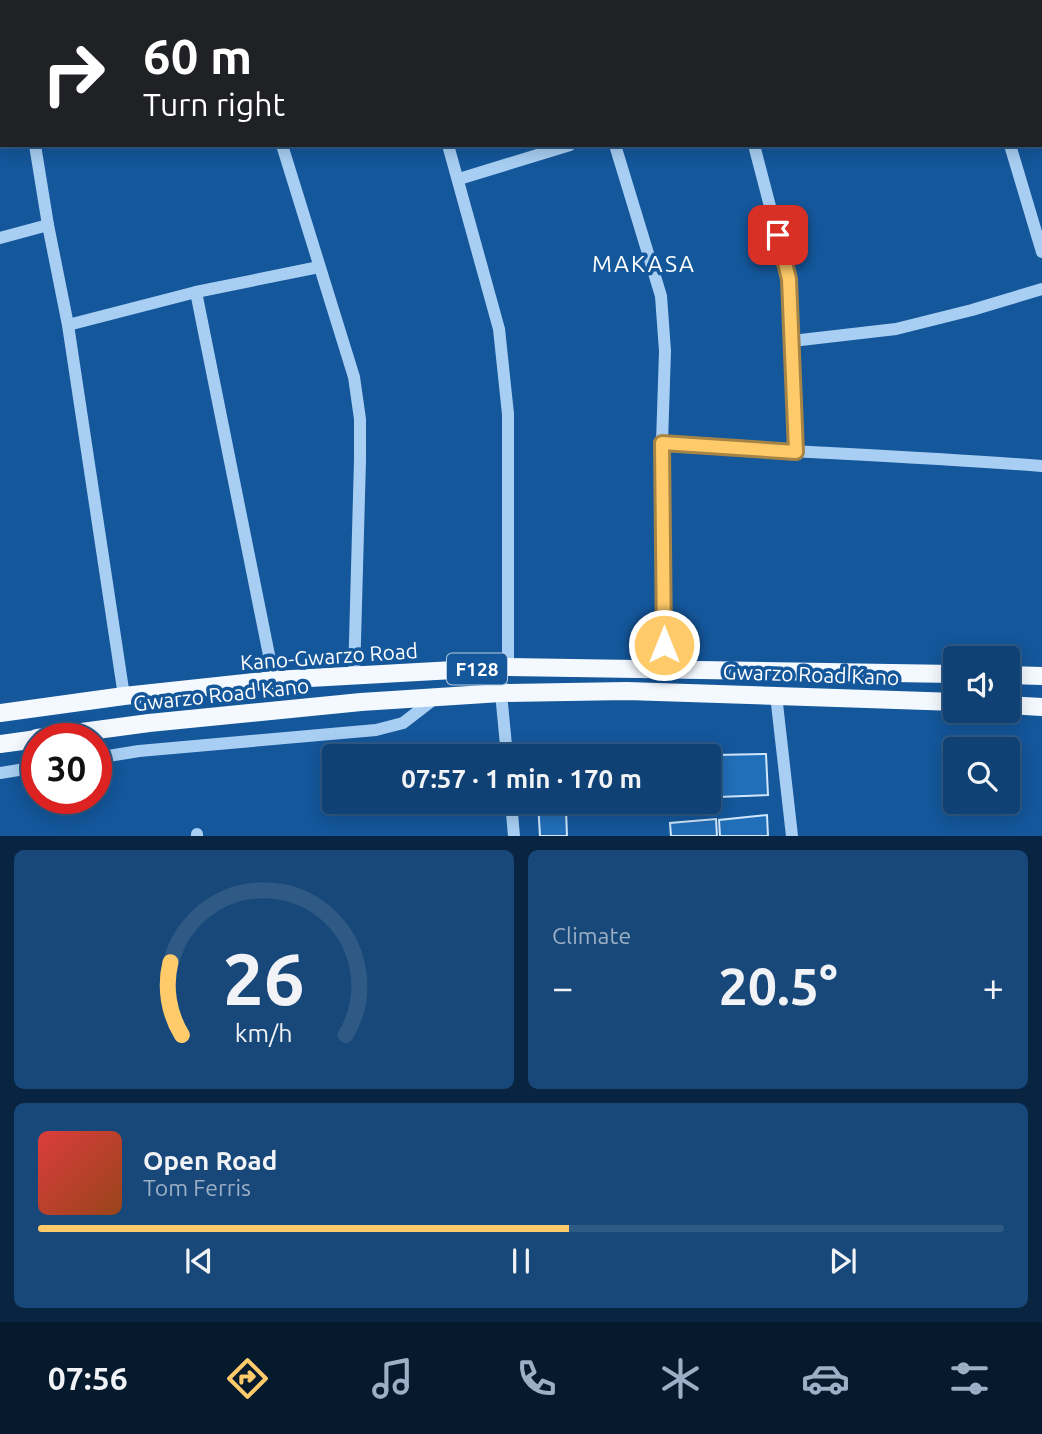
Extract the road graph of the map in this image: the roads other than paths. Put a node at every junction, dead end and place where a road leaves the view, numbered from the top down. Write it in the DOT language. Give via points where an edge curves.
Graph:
graph roads {
  1 [pos="35,147"];
  2 [pos="283,147"];
  3 [pos="449,147"];
  4 [pos="563,147"];
  5 [pos="616,147"];
  6 [pos="755,147"];
  7 [pos="1011,147"];
  8 [pos="459,179"];
  9 [pos="48,226"];
  10 [pos="0,238"];
  11 [pos="1042,252"];
  12 [pos="319,267"];
  13 [pos="1042,289"];
  14 [pos="196,292"];
  15 [pos="68,325"];
  16 [pos="792,341"];
  17 [pos="662,443"];
  18 [pos="796,452"];
  19 [pos="1042,466"];
  20 [pos="508,667"];
  21 [pos="664,670"];
  22 [pos="943,674"];
  23 [pos="1020,676"];
  24 [pos="1042,676"];
  25 [pos="354,677"];
  26 [pos="274,680"];
  27 [pos="501,693"];
  28 [pos="776,695"];
  29 [pos="124,696"];
  30 [pos="438,696"];
  31 [pos="943,701"];
  32 [pos="1020,706"];
  33 [pos="1042,707"];
  34 [pos="0,713"];
  35 [pos="112,728"];
  36 [pos="21,741"];
  37 [pos="0,744"];
  38 [pos="506,744"];
  39 [pos="112,755"];
  40 [pos="21,770"];
  41 [pos="0,773"];
  42 [pos="512,814"];
  43 [pos="514,835"];
  44 [pos="792,835"];
  1 -- 9 [label="street"];
  2 -- 12 [label="street"];
  3 -- 8 [label="street"];
  4 -- 8 [label="street"];
  5 -- 17 [label="street" via="661,296 666,351"];
  6 -- 16 [label="street" via="789,279"];
  7 -- 11 [label="street"];
  8 -- 20 [label="street" via="499,329 508,414"];
  9 -- 10 [label="street"];
  9 -- 15 [label="street"];
  12 -- 14 [label="street"];
  12 -- 25 [label="street" via="355,377 360,419"];
  13 -- 16 [label="street" via="896,329"];
  14 -- 15 [label="street"];
  14 -- 26 [label="street"];
  15 -- 29 [label="street"];
  16 -- 18 [label="street"];
  17 -- 18 [label="street"];
  17 -- 21 [label="street"];
  18 -- 19 [label="street"];
  20 -- 21 [label="main road, Kano-Gwarzo Road / F128"];
  20 -- 25 [label="main road, Kano-Gwarzo Road / F128"];
  21 -- 22 [label="main road, Kano-Gwarzo Road / F128"];
  23 -- 24 [label="main road"];
  25 -- 26 [label="main road, Kano-Gwarzo Road / F128"];
  26 -- 29 [label="main road, Kano-Gwarzo Road / F128"];
  27 -- 28 [label="main road, Gwarzo Road Kano / F128"];
  27 -- 30 [label="main road, Gwarzo Road Kano / F128"];
  27 -- 38 [label="street"];
  28 -- 31 [label="main road, Gwarzo Road Kano / F128"];
  28 -- 44 [label="street"];
  29 -- 34 [label="main road, Kano-Gwarzo Road / F128"];
  30 -- 35 [label="main road, Gwarzo Road Kano / F128"];
  30 -- 39 [label="street" via="403,723 376,730"];
  32 -- 33 [label="main road"];
  36 -- 37 [label="main road, Gwarzo Road Kano / F128"];
  40 -- 41 [label="street"];
  42 -- 43 [label="street"];
}
